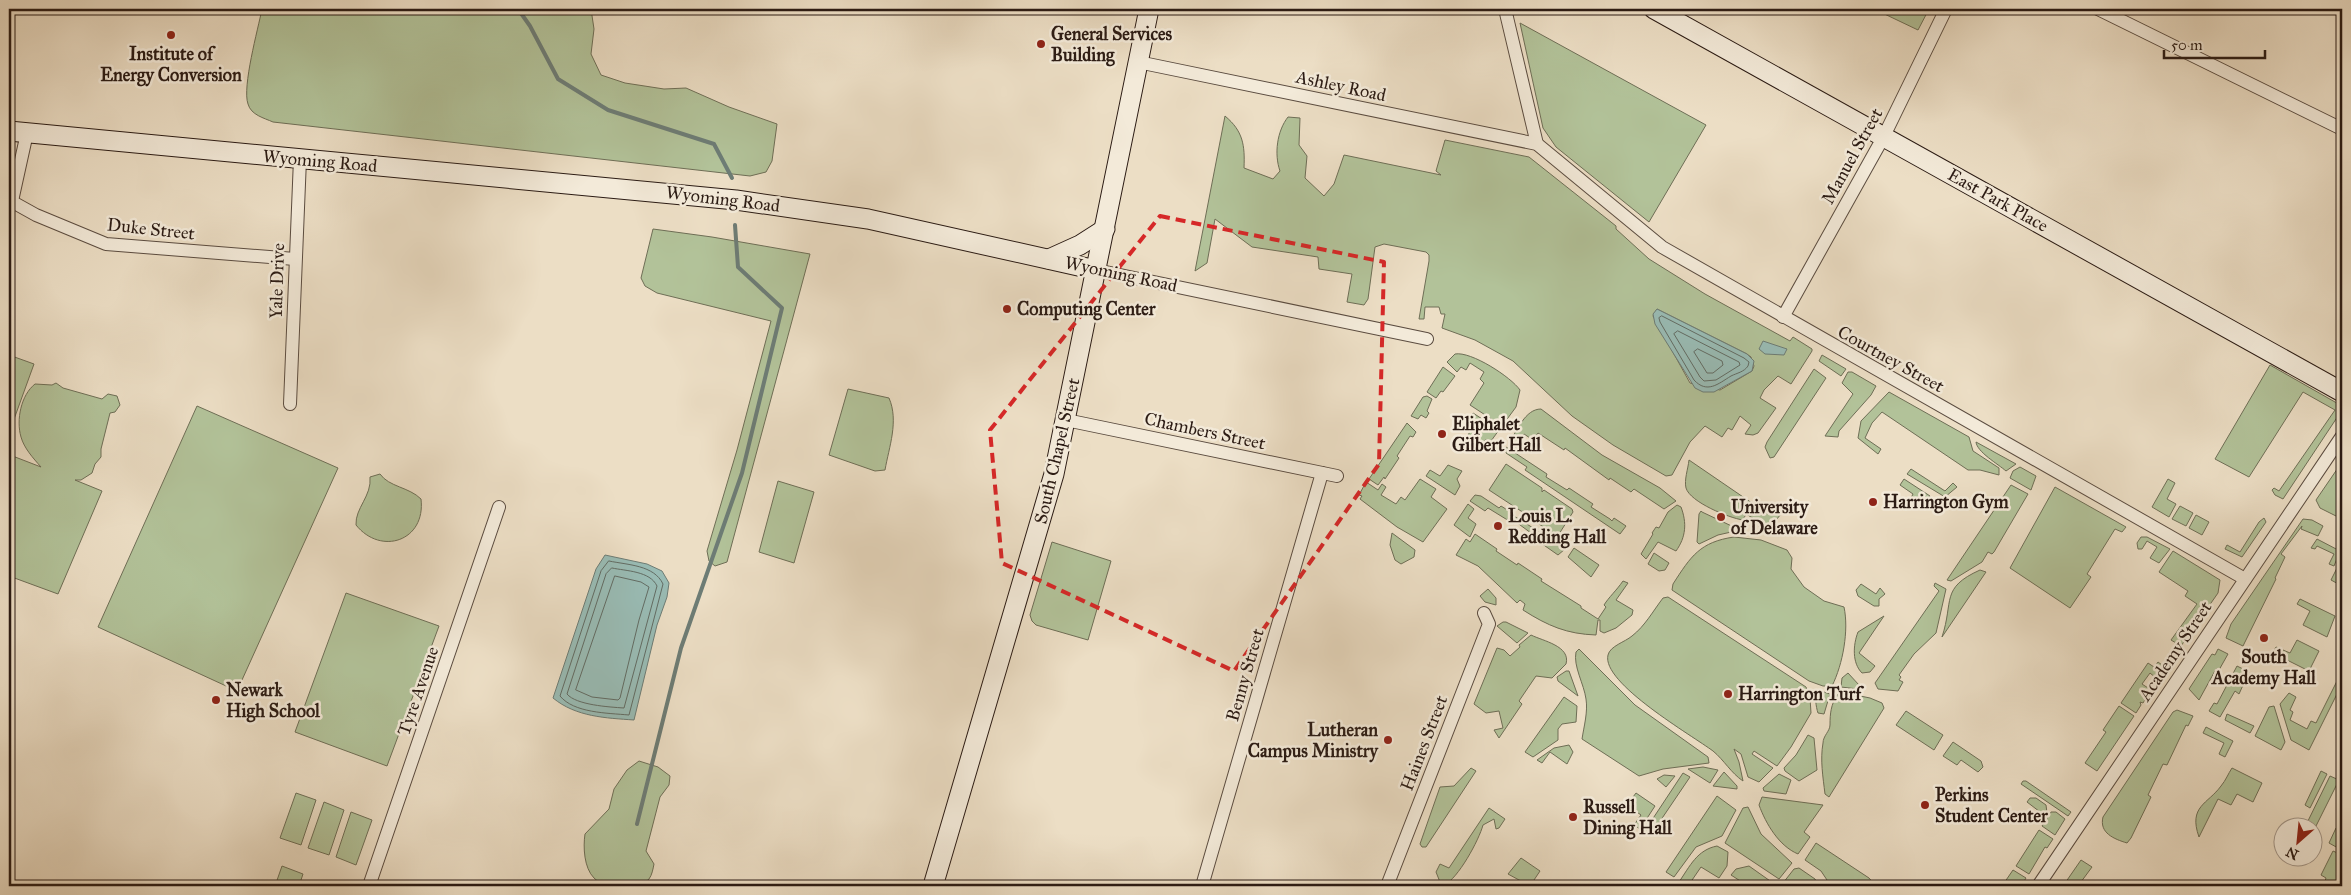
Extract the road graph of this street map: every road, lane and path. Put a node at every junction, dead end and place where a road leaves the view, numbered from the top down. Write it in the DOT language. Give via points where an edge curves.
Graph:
graph roads {
  1 [pos="1149,9"];
  2 [pos="1505,9"];
  3 [pos="1654,9"];
  4 [pos="1946,9"];
  5 [pos="2098,9"];
  6 [pos="1138,62"];
  7 [pos="2342,130"];
  8 [pos="18,132"];
  9 [pos="1884,136"];
  10 [pos="1537,144"];
  11 [pos="300,159"];
  12 [pos="10,201"];
  13 [pos="1104,228"];
  14 [pos="295,259"];
  15 [pos="1049,259"];
  16 [pos="1096,270"];
  17 [pos="1783,317"];
  18 [pos="1427,339"];
  19 [pos="2342,392"];
  20 [pos="290,404"];
  21 [pos="1066,420"];
  22 [pos="2342,436"];
  23 [pos="1322,473"];
  24 [pos="1337,476"];
  25 [pos="499,507"];
  26 [pos="2245,579"];
  27 [pos="1484,613"];
  28 [pos="369,886"];
  29 [pos="933,886"];
  30 [pos="1202,886"];
  31 [pos="1387,886"];
  32 [pos="2038,886"];
  1 -- 6 [label="street, South Chapel Street"];
  2 -- 10 [label="street"];
  3 -- 9 [label="street, East Park Place"];
  4 -- 9 [label="street, Manuel Street"];
  5 -- 7 [label="street"];
  6 -- 10 [label="street, Ashley Road"];
  6 -- 13 [label="street, South Chapel Street"];
  8 -- 11 [label="street, Wyoming Road"];
  8 -- 12 [label="street, Duke Street"];
  9 -- 17 [label="street, Manuel Street"];
  9 -- 19 [label="street, East Park Place"];
  10 -- 17 [label="street, Courtney Street" via="1662,247"];
  11 -- 14 [label="street, Yale Drive"];
  11 -- 15 [label="street, Wyoming Road" via="736,200 868,220"];
  12 -- 14 [label="street, Duke Street" via="106,244"];
  13 -- 15 [label="street" via="1080,245"];
  13 -- 16 [label="street, South Chapel Street"];
  14 -- 20 [label="street, Yale Drive"];
  15 -- 16 [label="street, Wyoming Road"];
  16 -- 18 [label="street, Wyoming Road"];
  16 -- 21 [label="street, South Chapel Street"];
  17 -- 26 [label="street, Courtney Street"];
  21 -- 23 [label="street, Chambers Street"];
  21 -- 29 [label="street, South Chapel Street" via="1048,497"];
  22 -- 26 [label="street, Academy Street"];
  23 -- 24 [label="street, Chambers Street"];
  23 -- 30 [label="street, Benny Street"];
  25 -- 28 [label="street, Tyre Avenue"];
  26 -- 32 [label="street, Academy Street"];
  27 -- 31 [label="street, Haines Street" via="1488,624"];
}
